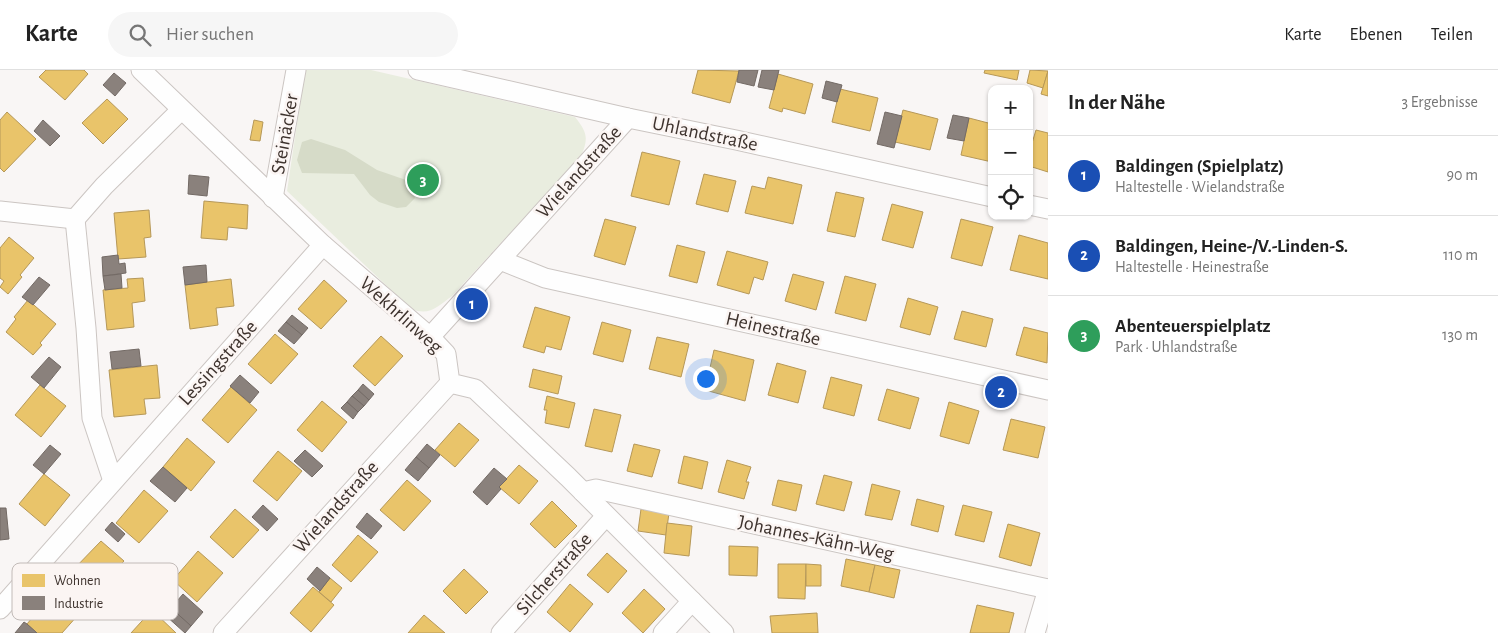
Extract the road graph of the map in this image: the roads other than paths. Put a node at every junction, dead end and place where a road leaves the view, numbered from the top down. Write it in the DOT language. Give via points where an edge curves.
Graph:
graph roads {
  1 [pos="141,70"];
  2 [pos="296,70"];
  3 [pos="418,70"];
  4 [pos="182,110"];
  5 [pos="628,118"];
  6 [pos="988,196"];
  7 [pos="273,198"];
  8 [pos="1033,206"];
  9 [pos="1048,209"];
  10 [pos="0,211"];
  11 [pos="75,219"];
  12 [pos="323,245"];
  13 [pos="500,260"];
  14 [pos="430,337"];
  15 [pos="450,383"];
  16 [pos="1048,390"];
  17 [pos="113,480"];
  18 [pos="583,492"];
  19 [pos="606,516"];
  20 [pos="40,563"];
  21 [pos="1048,589"];
  22 [pos="12,595"];
  23 [pos="692,601"];
  24 [pos="0,609"];
  25 [pos="223,633"];
  26 [pos="502,633"];
  27 [pos="663,633"];
  28 [pos="724,633"];
  29 [pos="1035,633"];
  1 -- 4 [label="street, Wekhrlinweg"];
  2 -- 7 [label="street, Steinäcker"];
  3 -- 5 [label="street, Uhlandstraße"];
  4 -- 7 [label="street, Wekhrlinweg"];
  4 -- 11 [label="street"];
  5 -- 6 [label="street, Uhlandstraße"];
  5 -- 13 [label="street, Wielandstraße"];
  7 -- 12 [label="street, Wekhrlinweg"];
  8 -- 9 [label="street"];
  10 -- 11 [label="street"];
  11 -- 17 [label="street" via="92,418"];
  12 -- 14 [label="street, Wekhrlinweg"];
  12 -- 17 [label="street, Lessingstraße"];
  13 -- 14 [label="street, Wielandstraße"];
  13 -- 16 [label="street, Heinestraße" via="545,278"];
  14 -- 15 [label="street, Wekhrlinweg" via="446,354"];
  15 -- 18 [label="street" via="475,389"];
  15 -- 25 [label="street, Wielandstraße"];
  17 -- 20 [label="street, Lessingstraße"];
  18 -- 19 [label="street"];
  18 -- 21 [label="street, Johannes-Kähn-Weg" via="596,489"];
  19 -- 23 [label="street"];
  19 -- 26 [label="street, Silcherstraße"];
  21 -- 29 [label="street"];
  22 -- 24 [label="street, Lessingstraße"];
  23 -- 27 [label="street"];
  23 -- 28 [label="street"];
}
